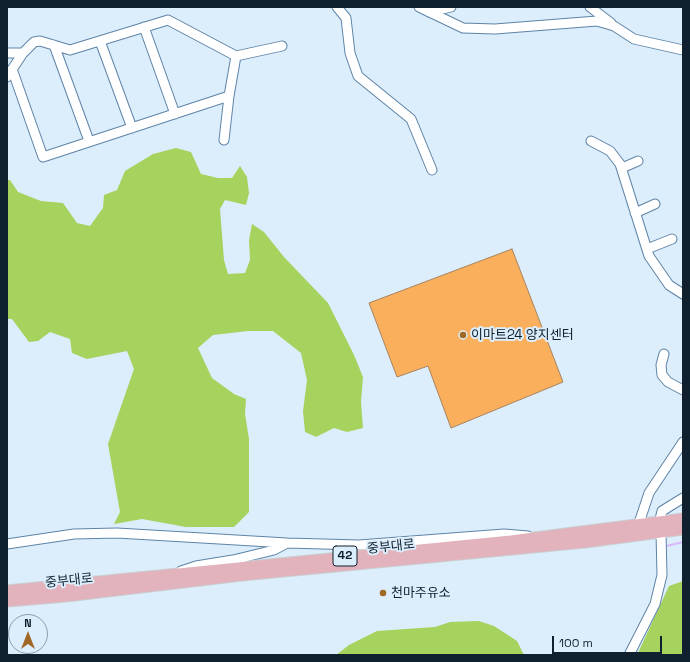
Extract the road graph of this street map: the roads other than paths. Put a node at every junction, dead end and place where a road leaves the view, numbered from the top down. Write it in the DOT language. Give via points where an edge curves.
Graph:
graph roads {
  1 [pos="337,7"];
  2 [pos="419,7"];
  3 [pos="451,7"];
  4 [pos="590,7"];
  5 [pos="429,12"];
  6 [pos="614,26"];
  7 [pos="144,27"];
  8 [pos="100,41"];
  9 [pos="54,45"];
  10 [pos="282,46"];
  11 [pos="683,50"];
  12 [pos="7,53"];
  13 [pos="22,53"];
  14 [pos="236,56"];
  15 [pos="9,73"];
  16 [pos="229,96"];
  17 [pos="175,114"];
  18 [pos="132,128"];
  19 [pos="224,140"];
  20 [pos="90,141"];
  21 [pos="591,141"];
  22 [pos="638,161"];
  23 [pos="622,168"];
  24 [pos="432,170"];
  25 [pos="655,204"];
  26 [pos="635,213"];
  27 [pos="672,239"];
  28 [pos="647,249"];
  29 [pos="683,294"];
  30 [pos="664,354"];
  31 [pos="683,390"];
  32 [pos="683,442"];
  33 [pos="683,498"];
  34 [pos="683,519"];
  35 [pos="638,526"];
  36 [pos="660,528"];
  37 [pos="683,529"];
  38 [pos="537,536"];
  39 [pos="287,543"];
  40 [pos="7,544"];
  41 [pos="177,573"];
  42 [pos="7,590"];
  43 [pos="7,601"];
  44 [pos="628,655"];
  1 -- 24 [label="street" via="346,18 350,53 358,76 411,119"];
  2 -- 5 [label="street"];
  3 -- 5 [label="street"];
  4 -- 6 [label="street"];
  5 -- 6 [label="street" via="462,28 495,29 597,21"];
  6 -- 11 [label="street" via="634,39"];
  7 -- 8 [label="street"];
  7 -- 14 [label="street" via="168,20"];
  7 -- 17 [label="street"];
  8 -- 9 [label="street" via="70,50"];
  8 -- 18 [label="street"];
  9 -- 13 [label="street" via="34,42"];
  9 -- 20 [label="street"];
  10 -- 14 [label="street"];
  12 -- 13 [label="street"];
  13 -- 15 [label="street"];
  14 -- 16 [label="street"];
  15 -- 20 [label="street" via="42,157"];
  16 -- 17 [label="street"];
  16 -- 19 [label="street"];
  17 -- 18 [label="street"];
  18 -- 20 [label="street"];
  21 -- 23 [label="street" via="610,151"];
  22 -- 23 [label="street"];
  23 -- 26 [label="street"];
  25 -- 26 [label="street"];
  26 -- 28 [label="street"];
  27 -- 28 [label="street"];
  28 -- 29 [label="street" via="661,276"];
  30 -- 31 [label="street" via="662,375 668,382"];
  32 -- 35 [label="street" via="649,493"];
  33 -- 36 [label="street" via="662,511"];
  34 -- 36 [label="main road, 중부대로 / 42"];
  35 -- 36 [label="main road, 중부대로 / 42"];
  35 -- 38 [label="main road, 중부대로 / 42"];
  36 -- 37 [label="main road, 중부대로 / 42"];
  36 -- 43 [label="main road, 중부대로 / 42"];
  36 -- 44 [label="street" via="662,575 655,604"];
  38 -- 39 [label="street" via="504,534 360,545"];
  38 -- 41 [label="main road, 중부대로 / 42"];
  39 -- 40 [label="street" via="117,533 74,534"];
  39 -- 41 [label="street" via="274,550 196,566"];
  41 -- 42 [label="main road, 중부대로 / 42"];
}
